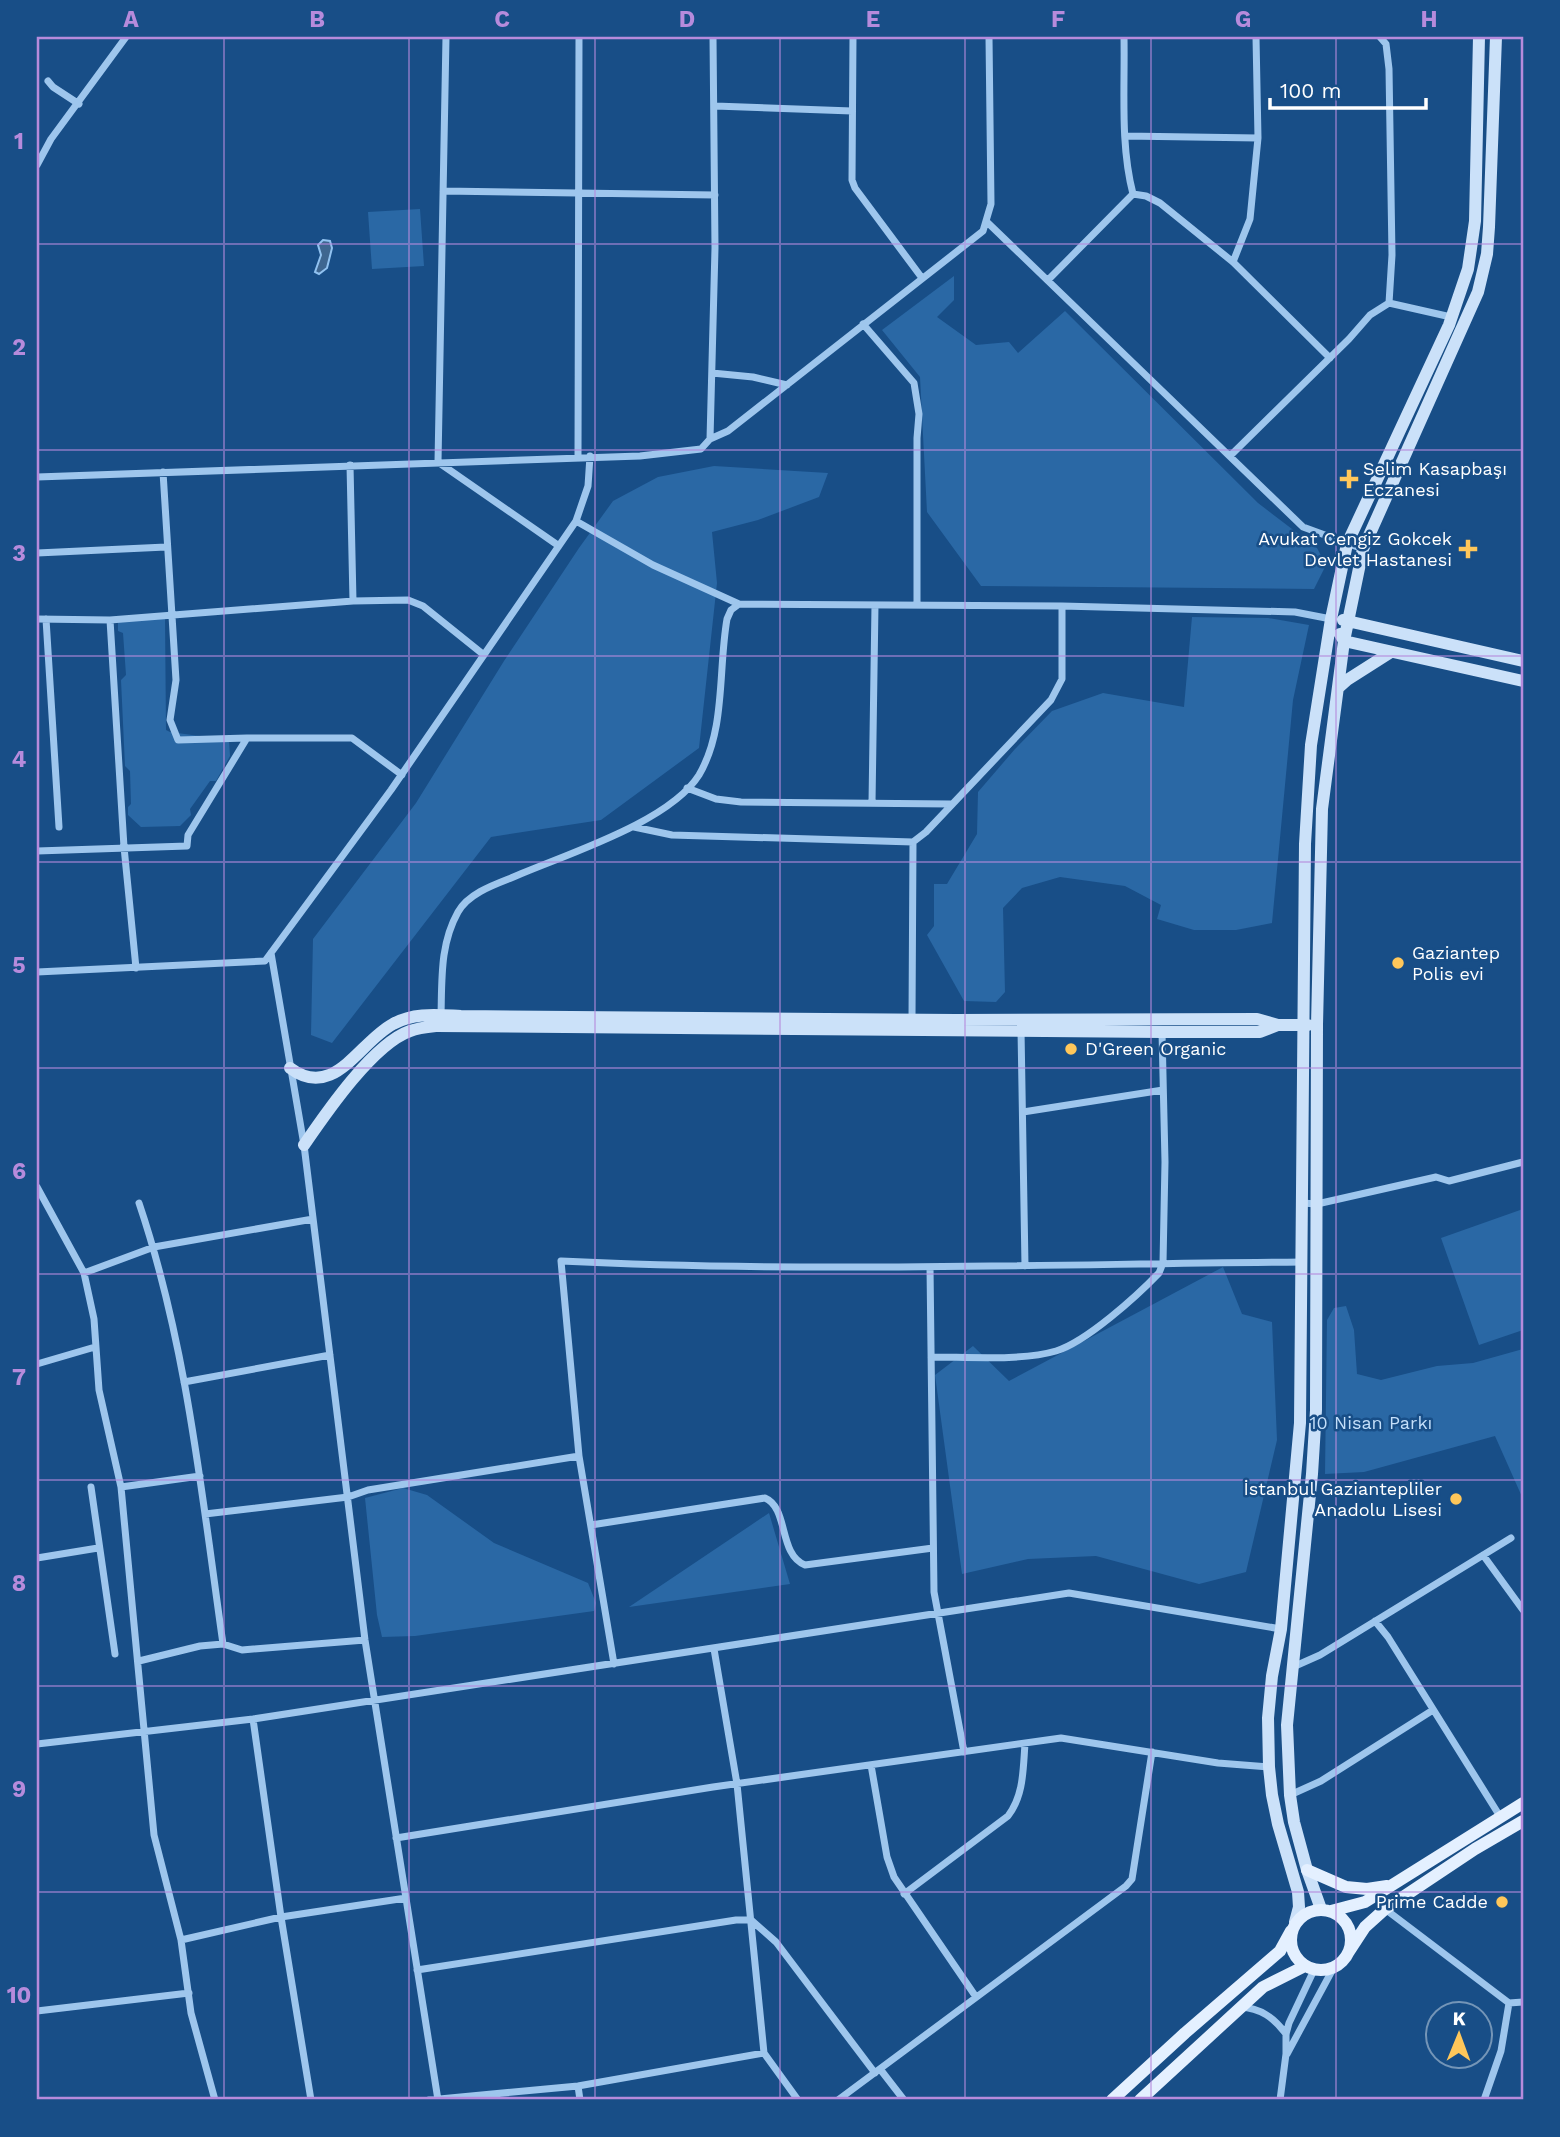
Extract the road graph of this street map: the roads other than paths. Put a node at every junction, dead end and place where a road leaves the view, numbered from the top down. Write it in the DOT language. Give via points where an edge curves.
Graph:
graph roads {
  1 [pos="126,37"];
  2 [pos="446,37"];
  3 [pos="579,37"];
  4 [pos="713,37"];
  5 [pos="853,37"];
  6 [pos="989,37"];
  7 [pos="1124,37"];
  8 [pos="1256,37"];
  9 [pos="1380,37"];
  10 [pos="1479,37"];
  11 [pos="1496,37"];
  12 [pos="48,81"];
  13 [pos="79,104"];
  14 [pos="715,106"];
  15 [pos="852,110"];
  16 [pos="1125,136"];
  17 [pos="1258,138"];
  18 [pos="37,165"];
  19 [pos="443,191"];
  20 [pos="579,194"];
  21 [pos="1133,194"];
  22 [pos="715,195"];
  23 [pos="988,222"];
  24 [pos="1233,262"];
  25 [pos="922,278"];
  26 [pos="1048,280"];
  27 [pos="1389,303"];
  28 [pos="1451,317"];
  29 [pos="863,324"];
  30 [pos="1330,358"];
  31 [pos="712,373"];
  32 [pos="787,385"];
  33 [pos="710,439"];
  34 [pos="1230,456"];
  35 [pos="578,457"];
  36 [pos="590,457"];
  37 [pos="438,462"];
  38 [pos="350,465"];
  39 [pos="163,472"];
  40 [pos="37,477"];
  41 [pos="576,521"];
  42 [pos="1347,544"];
  43 [pos="559,546"];
  44 [pos="166,547"];
  45 [pos="1363,549"];
  46 [pos="37,554"];
  47 [pos="353,601"];
  48 [pos="739,604"];
  49 [pos="875,605"];
  50 [pos="917,605"];
  51 [pos="1062,606"];
  52 [pos="173,614"];
  53 [pos="37,619"];
  54 [pos="46,619"];
  55 [pos="1331,619"];
  56 [pos="110,620"];
  57 [pos="1348,621"];
  58 [pos="1344,641"];
  59 [pos="1391,652"];
  60 [pos="484,655"];
  61 [pos="1523,661"];
  62 [pos="1523,681"];
  63 [pos="1338,688"];
  64 [pos="247,738"];
  65 [pos="401,775"];
  66 [pos="687,788"];
  67 [pos="872,803"];
  68 [pos="951,804"];
  69 [pos="58,827"];
  70 [pos="634,827"];
  71 [pos="912,842"];
  72 [pos="124,847"];
  73 [pos="37,851"];
  74 [pos="271,953"];
  75 [pos="136,968"];
  76 [pos="37,972"];
  77 [pos="441,1015"];
  78 [pos="912,1025"];
  79 [pos="1278,1025"];
  80 [pos="1302,1025"];
  81 [pos="1317,1025"];
  82 [pos="1021,1030"];
  83 [pos="1162,1032"];
  84 [pos="290,1068"];
  85 [pos="1163,1090"];
  86 [pos="1023,1112"];
  87 [pos="304,1144"];
  88 [pos="1523,1162"];
  89 [pos="37,1186"];
  90 [pos="139,1203"];
  91 [pos="1302,1203"];
  92 [pos="1317,1203"];
  93 [pos="313,1219"];
  94 [pos="154,1247"];
  95 [pos="1302,1262"];
  96 [pos="1163,1263"];
  97 [pos="1025,1266"];
  98 [pos="930,1267"];
  99 [pos="84,1273"];
  100 [pos="94,1347"];
  101 [pos="37,1355"];
  102 [pos="330,1355"];
  103 [pos="931,1357"];
  104 [pos="39,1364"];
  105 [pos="184,1381"];
  106 [pos="579,1456"];
  107 [pos="200,1476"];
  108 [pos="91,1487"];
  109 [pos="121,1488"];
  110 [pos="348,1497"];
  111 [pos="205,1514"];
  112 [pos="592,1525"];
  113 [pos="1511,1538"];
  114 [pos="98,1548"];
  115 [pos="933,1548"];
  116 [pos="1483,1555"];
  117 [pos="37,1558"];
  118 [pos="1523,1610"];
  119 [pos="940,1614"];
  120 [pos="1375,1621"];
  121 [pos="1281,1629"];
  122 [pos="365,1640"];
  123 [pos="223,1644"];
  124 [pos="714,1649"];
  125 [pos="115,1654"];
  126 [pos="139,1661"];
  127 [pos="614,1664"];
  128 [pos="1293,1667"];
  129 [pos="376,1701"];
  130 [pos="1433,1710"];
  131 [pos="253,1719"];
  132 [pos="145,1730"];
  133 [pos="37,1744"];
  134 [pos="1025,1744"];
  135 [pos="964,1752"];
  136 [pos="1152,1752"];
  137 [pos="871,1765"];
  138 [pos="1269,1767"];
  139 [pos="737,1784"];
  140 [pos="1290,1795"];
  141 [pos="1523,1803"];
  142 [pos="1501,1818"];
  143 [pos="1523,1821"];
  144 [pos="396,1838"];
  145 [pos="1307,1870"];
  146 [pos="1391,1886"];
  147 [pos="904,1894"];
  148 [pos="406,1898"];
  149 [pos="1385,1909"];
  150 [pos="1326,1910"];
  151 [pos="281,1917"];
  152 [pos="751,1920"];
  153 [pos="1293,1927"];
  154 [pos="181,1940"];
  155 [pos="1348,1953"];
  156 [pos="1334,1967"];
  157 [pos="1310,1968"];
  158 [pos="417,1970"];
  159 [pos="188,1993"];
  160 [pos="976,1997"];
  161 [pos="1523,2002"];
  162 [pos="1509,2003"];
  163 [pos="1240,2007"];
  164 [pos="37,2011"];
  165 [pos="1286,2034"];
  166 [pos="764,2053"];
  167 [pos="1286,2054"];
  168 [pos="877,2071"];
  169 [pos="578,2086"];
  170 [pos="215,2100"];
  171 [pos="310,2100"];
  172 [pos="435,2100"];
  173 [pos="580,2100"];
  174 [pos="798,2100"];
  175 [pos="838,2100"];
  176 [pos="904,2100"];
  177 [pos="1112,2100"];
  178 [pos="1140,2100"];
  179 [pos="1280,2100"];
  180 [pos="1484,2100"];
  1 -- 13 [label="street"];
  2 -- 19 [label="street"];
  3 -- 20 [label="street"];
  4 -- 14 [label="street"];
  5 -- 15 [label="street"];
  6 -- 23 [label="street"];
  7 -- 16 [label="street"];
  8 -- 17 [label="street"];
  9 -- 27 [label="street" via="1386,44 1390,69"];
  10 -- 28 [label="street" via="1472,247"];
  11 -- 45 [label="street" via="1489,228 1481,282"];
  12 -- 13 [label="street"];
  13 -- 18 [label="street"];
  14 -- 15 [label="street"];
  14 -- 22 [label="street"];
  15 -- 25 [label="street" via="855,188"];
  16 -- 17 [label="street"];
  16 -- 21 [label="street"];
  17 -- 24 [label="street" via="1250,219"];
  19 -- 20 [label="street"];
  19 -- 37 [label="street"];
  20 -- 22 [label="street"];
  20 -- 35 [label="street"];
  21 -- 24 [label="street" via="1160,203"];
  21 -- 26 [label="street"];
  22 -- 31 [label="street"];
  23 -- 25 [label="street"];
  23 -- 26 [label="street"];
  24 -- 30 [label="street"];
  25 -- 29 [label="street"];
  26 -- 34 [label="street"];
  27 -- 28 [label="street"];
  27 -- 30 [label="street" via="1370,314"];
  28 -- 42 [label="street"];
  29 -- 32 [label="street"];
  29 -- 50 [label="street" via="914,383 919,414"];
  30 -- 34 [label="street"];
  31 -- 32 [label="street"];
  31 -- 33 [label="street"];
  32 -- 33 [label="street" via="728,431"];
  33 -- 36 [label="street" via="701,450"];
  34 -- 42 [label="street" via="1303,527"];
  35 -- 36 [label="street"];
  35 -- 37 [label="street"];
  36 -- 41 [label="street" via="588,486"];
  37 -- 38 [label="street"];
  37 -- 43 [label="street"];
  38 -- 39 [label="street"];
  38 -- 47 [label="street"];
  39 -- 40 [label="street"];
  39 -- 44 [label="street"];
  41 -- 43 [label="street"];
  41 -- 48 [label="street" via="653,565"];
  42 -- 45 [label="street"];
  42 -- 55 [label="street"];
  43 -- 60 [label="street"];
  44 -- 46 [label="street"];
  44 -- 52 [label="street"];
  45 -- 57 [label="street"];
  47 -- 52 [label="street"];
  47 -- 60 [label="street" via="408,600"];
  48 -- 49 [label="street"];
  48 -- 66 [label="street" via="727,619 713,741"];
  49 -- 50 [label="street"];
  49 -- 67 [label="street"];
  50 -- 51 [label="street"];
  51 -- 55 [label="street" via="1295,612"];
  51 -- 68 [label="street" via="1062,679 1051,700"];
  52 -- 56 [label="street"];
  52 -- 64 [label="street" via="176,680 170,720 178,740"];
  53 -- 54 [label="street"];
  54 -- 56 [label="street"];
  54 -- 69 [label="street"];
  55 -- 57 [label="street"];
  55 -- 58 [label="street"];
  55 -- 80 [label="street" via="1307,794"];
  56 -- 72 [label="street"];
  57 -- 58 [label="street"];
  57 -- 61 [label="street"];
  58 -- 59 [label="street"];
  58 -- 63 [label="street"];
  59 -- 62 [label="street"];
  59 -- 63 [label="street"];
  60 -- 65 [label="street"];
  63 -- 81 [label="street" via="1321,832"];
  64 -- 65 [label="street" via="352,737"];
  64 -- 72 [label="street" via="188,835 187,846"];
  65 -- 74 [label="street"];
  66 -- 67 [label="street" via="741,802"];
  66 -- 70 [label="street" via="672,804"];
  67 -- 68 [label="street"];
  68 -- 71 [label="street"];
  70 -- 71 [label="street" via="672,835"];
  70 -- 77 [label="street" via="486,888 460,908 447,934"];
  71 -- 78 [label="street"];
  72 -- 73 [label="street"];
  72 -- 75 [label="street"];
  74 -- 75 [label="street" via="265,961"];
  74 -- 84 [label="street"];
  75 -- 76 [label="street"];
  77 -- 78 [label="street"];
  77 -- 84 [label="street" via="421,1014 393,1023 340,1071 314,1078"];
  78 -- 79 [label="street" via="1257,1018"];
  78 -- 82 [label="street"];
  78 -- 87 [label="street" via="437,1026 409,1031 385,1046 333,1102"];
  79 -- 80 [label="street"];
  79 -- 83 [label="street" via="1260,1032"];
  80 -- 81 [label="street"];
  80 -- 91 [label="street"];
  81 -- 92 [label="street"];
  82 -- 83 [label="street"];
  82 -- 86 [label="street"];
  83 -- 85 [label="street"];
  84 -- 87 [label="street"];
  85 -- 86 [label="street"];
  85 -- 96 [label="street"];
  86 -- 97 [label="street"];
  87 -- 93 [label="street"];
  88 -- 92 [label="street" via="1449,1181 1436,1177"];
  89 -- 99 [label="street"];
  90 -- 94 [label="street"];
  91 -- 92 [label="street"];
  91 -- 95 [label="street"];
  92 -- 128 [label="street" via="1314,1437"];
  93 -- 94 [label="street"];
  93 -- 102 [label="street"];
  94 -- 99 [label="street"];
  94 -- 105 [label="street"];
  95 -- 96 [label="street"];
  95 -- 121 [label="street" via="1300,1423"];
  96 -- 97 [label="street"];
  96 -- 103 [label="street" via="1156,1276 1088,1336 1068,1347 1033,1355"];
  97 -- 98 [label="street"];
  98 -- 103 [label="street"];
  98 -- 106 [label="street" via="561,1261"];
  99 -- 100 [label="street" via="94,1319"];
  100 -- 104 [label="street"];
  100 -- 109 [label="street"];
  101 -- 104 [label="street"];
  102 -- 105 [label="street"];
  102 -- 110 [label="street"];
  103 -- 115 [label="street"];
  105 -- 107 [label="street"];
  106 -- 110 [label="street"];
  106 -- 112 [label="street"];
  107 -- 109 [label="street"];
  107 -- 111 [label="street"];
  108 -- 114 [label="street"];
  109 -- 126 [label="street"];
  110 -- 111 [label="street"];
  110 -- 122 [label="street"];
  111 -- 123 [label="street"];
  112 -- 115 [label="street" via="765,1497 775,1504 792,1556 805,1565"];
  112 -- 127 [label="street"];
  113 -- 116 [label="street"];
  114 -- 117 [label="street"];
  114 -- 125 [label="street"];
  115 -- 119 [label="street" via="934,1592"];
  116 -- 118 [label="street"];
  116 -- 120 [label="street"];
  119 -- 121 [label="street" via="1069,1593"];
  119 -- 124 [label="street"];
  119 -- 135 [label="street"];
  120 -- 128 [label="street"];
  120 -- 130 [label="street"];
  121 -- 138 [label="street" via="1269,1696"];
  122 -- 123 [label="street" via="242,1650"];
  122 -- 129 [label="street"];
  123 -- 126 [label="street"];
  124 -- 127 [label="street"];
  124 -- 139 [label="street"];
  126 -- 132 [label="street"];
  127 -- 129 [label="street"];
  128 -- 140 [label="street" via="1287,1724"];
  129 -- 131 [label="street"];
  129 -- 144 [label="street"];
  130 -- 140 [label="street" via="1321,1781"];
  130 -- 142 [label="street"];
  131 -- 132 [label="street"];
  131 -- 151 [label="street"];
  132 -- 133 [label="street"];
  132 -- 154 [label="street" via="154,1835"];
  134 -- 135 [label="street"];
  134 -- 136 [label="street" via="1061,1738"];
  134 -- 147 [label="street" via="1019,1797 1008,1816"];
  135 -- 137 [label="street"];
  136 -- 138 [label="street"];
  136 -- 160 [label="street" via="1132,1879"];
  137 -- 139 [label="street"];
  137 -- 147 [label="street" via="887,1857"];
  138 -- 153 [label="street" via="1278,1824 1298,1892"];
  139 -- 144 [label="street"];
  139 -- 152 [label="street"];
  140 -- 145 [label="street"];
  141 -- 142 [label="main road"];
  142 -- 146 [label="main road"];
  143 -- 149 [label="main road"];
  144 -- 148 [label="street"];
  145 -- 146 [label="main road" via="1346,1887"];
  145 -- 150 [label="street"];
  146 -- 150 [label="main road" via="1365,1902"];
  147 -- 160 [label="street"];
  148 -- 151 [label="street"];
  148 -- 158 [label="street"];
  149 -- 155 [label="main road"];
  149 -- 162 [label="street"];
  150 -- 153 [label="main road" via="1302,1915"];
  150 -- 155 [label="main road" via="1340,1916 1351,1933"];
  151 -- 154 [label="street"];
  151 -- 171 [label="street"];
  152 -- 158 [label="street"];
  152 -- 166 [label="street"];
  152 -- 168 [label="street" via="776,1942"];
  153 -- 157 [label="main road" via="1292,1951"];
  153 -- 177 [label="main road" via="1280,1951"];
  154 -- 159 [label="street"];
  155 -- 156 [label="main road"];
  156 -- 157 [label="main road"];
  156 -- 167 [label="street"];
  157 -- 163 [label="main road" via="1263,1987"];
  157 -- 165 [label="street"];
  158 -- 172 [label="street"];
  159 -- 164 [label="street"];
  159 -- 170 [label="street"];
  160 -- 168 [label="street"];
  161 -- 162 [label="street"];
  162 -- 180 [label="street" via="1501,2051"];
  163 -- 165 [label="street" via="1266,2013"];
  163 -- 178 [label="main road"];
  165 -- 167 [label="street"];
  166 -- 169 [label="street"];
  166 -- 174 [label="street"];
  167 -- 179 [label="street"];
  168 -- 175 [label="street"];
  168 -- 176 [label="street"];
  169 -- 172 [label="street"];
  169 -- 173 [label="street"];
}
